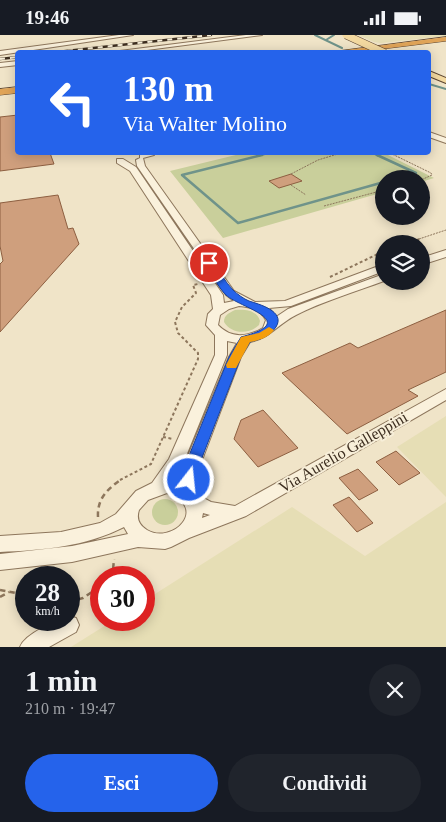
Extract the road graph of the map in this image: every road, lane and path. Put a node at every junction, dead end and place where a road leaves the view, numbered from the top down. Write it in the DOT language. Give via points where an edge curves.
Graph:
graph roads {
  1 [pos="130,35"];
  2 [pos="259,35"];
  3 [pos="346,35"];
  4 [pos="446,41"];
  5 [pos="22,50"];
  6 [pos="132,50"];
  7 [pos="356,50"];
  8 [pos="378,50"];
  9 [pos="379,50"];
  10 [pos="15,51"];
  11 [pos="0,53"];
  12 [pos="15,63"];
  13 [pos="0,65"];
  14 [pos="431,74"];
  15 [pos="446,81"];
  16 [pos="0,88"];
  17 [pos="15,88"];
  18 [pos="15,89"];
  19 [pos="0,92"];
  20 [pos="431,131"];
  21 [pos="431,135"];
  22 [pos="446,137"];
  23 [pos="446,141"];
  24 [pos="122,155"];
  25 [pos="141,155"];
  26 [pos="142,155"];
  27 [pos="334,155"];
  28 [pos="394,155"];
  29 [pos="425,170"];
  30 [pos="291,174"];
  31 [pos="291,185"];
  32 [pos="375,192"];
  33 [pos="306,195"];
  34 [pos="324,206"];
  35 [pos="446,230"];
  36 [pos="430,236"];
  37 [pos="446,244"];
  38 [pos="430,250"];
  39 [pos="446,253"];
  40 [pos="430,259"];
  41 [pos="375,270"];
  42 [pos="375,280"];
  43 [pos="251,304"];
  44 [pos="219,309"];
  45 [pos="272,325"];
  46 [pos="221,335"];
  47 [pos="246,340"];
  48 [pos="446,394"];
  49 [pos="158,487"];
  50 [pos="191,498"];
  51 [pos="131,509"];
  52 [pos="240,511"];
  53 [pos="187,531"];
  54 [pos="147,539"];
  55 [pos="0,545"];
  56 [pos="0,562"];
  57 [pos="0,589"];
  58 [pos="9,592"];
  59 [pos="15,593"];
  60 [pos="0,597"];
  61 [pos="58,631"];
  62 [pos="30,647"];
  1 -- 5 [label="street"];
  2 -- 6 [label="street"];
  3 -- 9 [label="main road, bridge"];
  4 -- 7 [label="highway"];
  4 -- 8 [label="highway"];
  10 -- 11 [label="street"];
  12 -- 13 [label="street"];
  14 -- 15 [label="main road"];
  16 -- 17 [label="highway"];
  18 -- 19 [label="highway"];
  20 -- 22 [label="street"];
  21 -- 23 [label="street"];
  24 -- 25 [label="street" via="131,162"];
  24 -- 44 [label="street" via="216,295"];
  26 -- 43 [label="street" via="142,166 230,293"];
  27 -- 30 [label="path"];
  28 -- 29 [label="path"];
  31 -- 33 [label="path"];
  32 -- 34 [label="path"];
  35 -- 36 [label="path"];
  37 -- 38 [label="street"];
  39 -- 40 [label="street"];
  41 -- 43 [label="street" via="287,304"];
  42 -- 45 [label="street" via="292,312"];
  43 -- 44 [label="street" via="232,304"];
  43 -- 45 [label="street" via="267,311"];
  44 -- 46 [label="street" via="212,325"];
  45 -- 47 [label="street" via="263,335"];
  46 -- 47 [label="street"];
  46 -- 49 [label="street" via="220,355 176,461"];
  47 -- 50 [label="street" via="235,357 191,468"];
  48 -- 52 [label="street, Via Aurelio Galleppini"];
  49 -- 50 [label="street" via="176,487"];
  49 -- 51 [label="street" via="144,492"];
  50 -- 52 [label="street" via="217,511"];
  50 -- 53 [label="street" via="196,516"];
  51 -- 54 [label="street" via="134,529"];
  51 -- 55 [label="street" via="117,522 91,533"];
  52 -- 53 [label="street, Via Aurelio Galleppini"];
  53 -- 54 [label="street" via="168,541"];
  54 -- 56 [label="street" via="125,540 52,557"];
  57 -- 58 [label="path"];
  58 -- 59 [label="path"];
  58 -- 60 [label="path"];
  61 -- 62 [label="street"];
}
